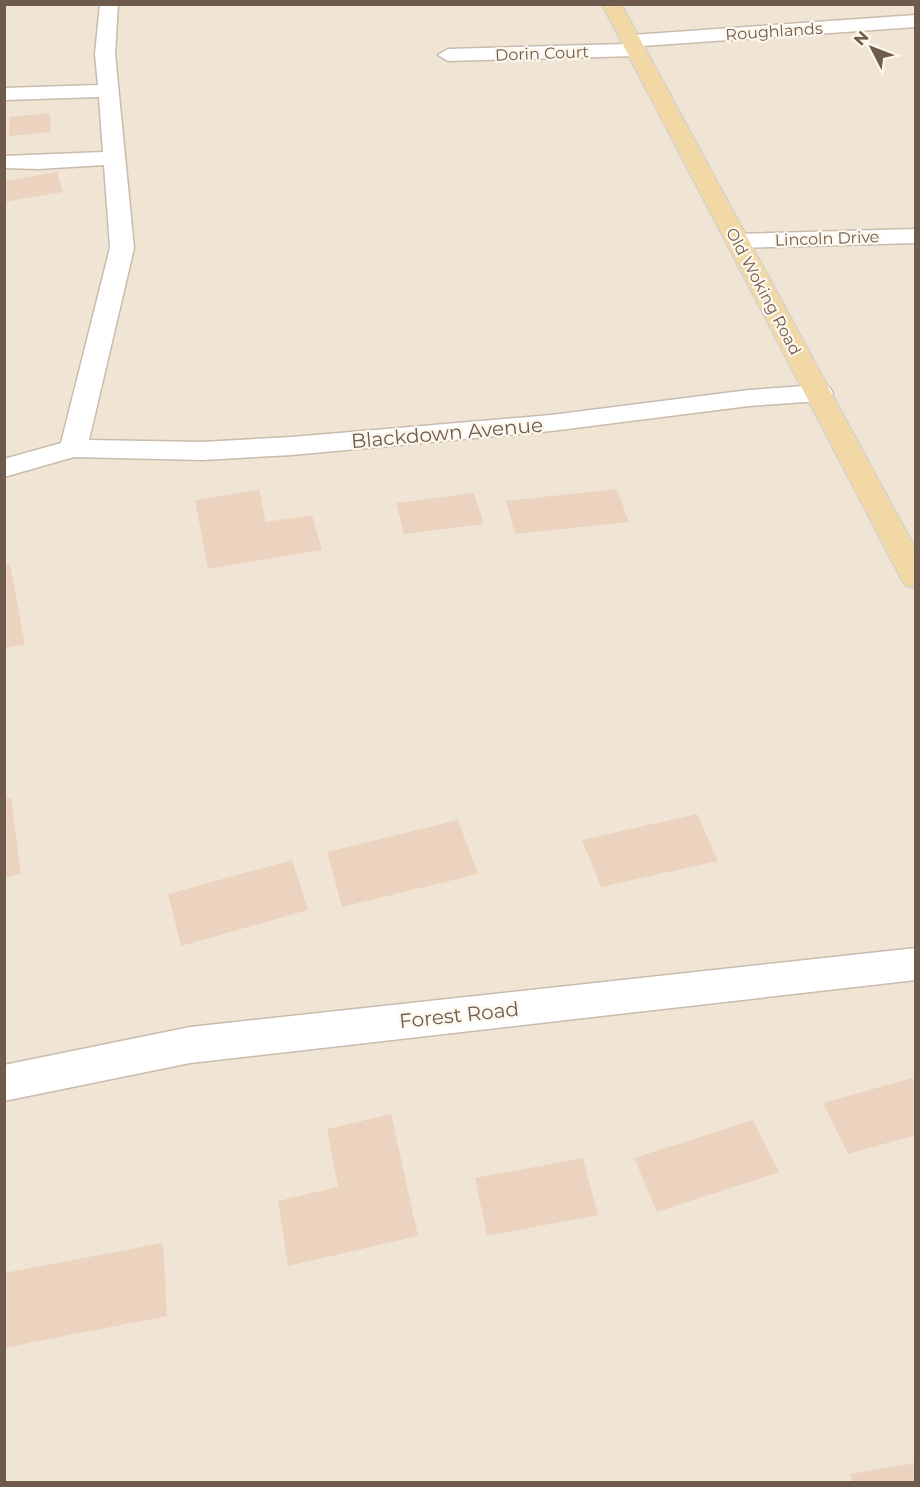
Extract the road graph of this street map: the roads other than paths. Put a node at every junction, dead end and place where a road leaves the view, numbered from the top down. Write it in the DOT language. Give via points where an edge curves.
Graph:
graph roads {
  1 [pos="109,4"];
  2 [pos="611,4"];
  3 [pos="915,21"];
  4 [pos="430,41"];
  5 [pos="634,45"];
  6 [pos="448,56"];
  7 [pos="429,70"];
  8 [pos="108,91"];
  9 [pos="4,94"];
  10 [pos="114,158"];
  11 [pos="4,162"];
  12 [pos="915,236"];
  13 [pos="738,241"];
  14 [pos="820,393"];
  15 [pos="73,448"];
  16 [pos="4,468"];
  17 [pos="915,578"];
  18 [pos="915,964"];
  19 [pos="4,1083"];
  1 -- 8 [label="street" via="105,54"];
  2 -- 5 [label="main road, Old Woking Road"];
  3 -- 5 [label="street, Roughlands"];
  4 -- 6 [label="street"];
  5 -- 6 [label="street, Dorin Court"];
  5 -- 13 [label="main road, Old Woking Road"];
  6 -- 7 [label="street"];
  8 -- 9 [label="street"];
  8 -- 10 [label="street"];
  10 -- 11 [label="street"];
  10 -- 15 [label="street" via="122,248"];
  12 -- 13 [label="street, Lincoln Drive"];
  13 -- 14 [label="main road, Old Woking Road"];
  14 -- 15 [label="street, Blackdown Avenue" via="292,446 202,451"];
  14 -- 17 [label="main road, Old Woking Road"];
  15 -- 16 [label="street, Blackdown Avenue"];
  18 -- 19 [label="street, Forest Road" via="190,1046"];
}
